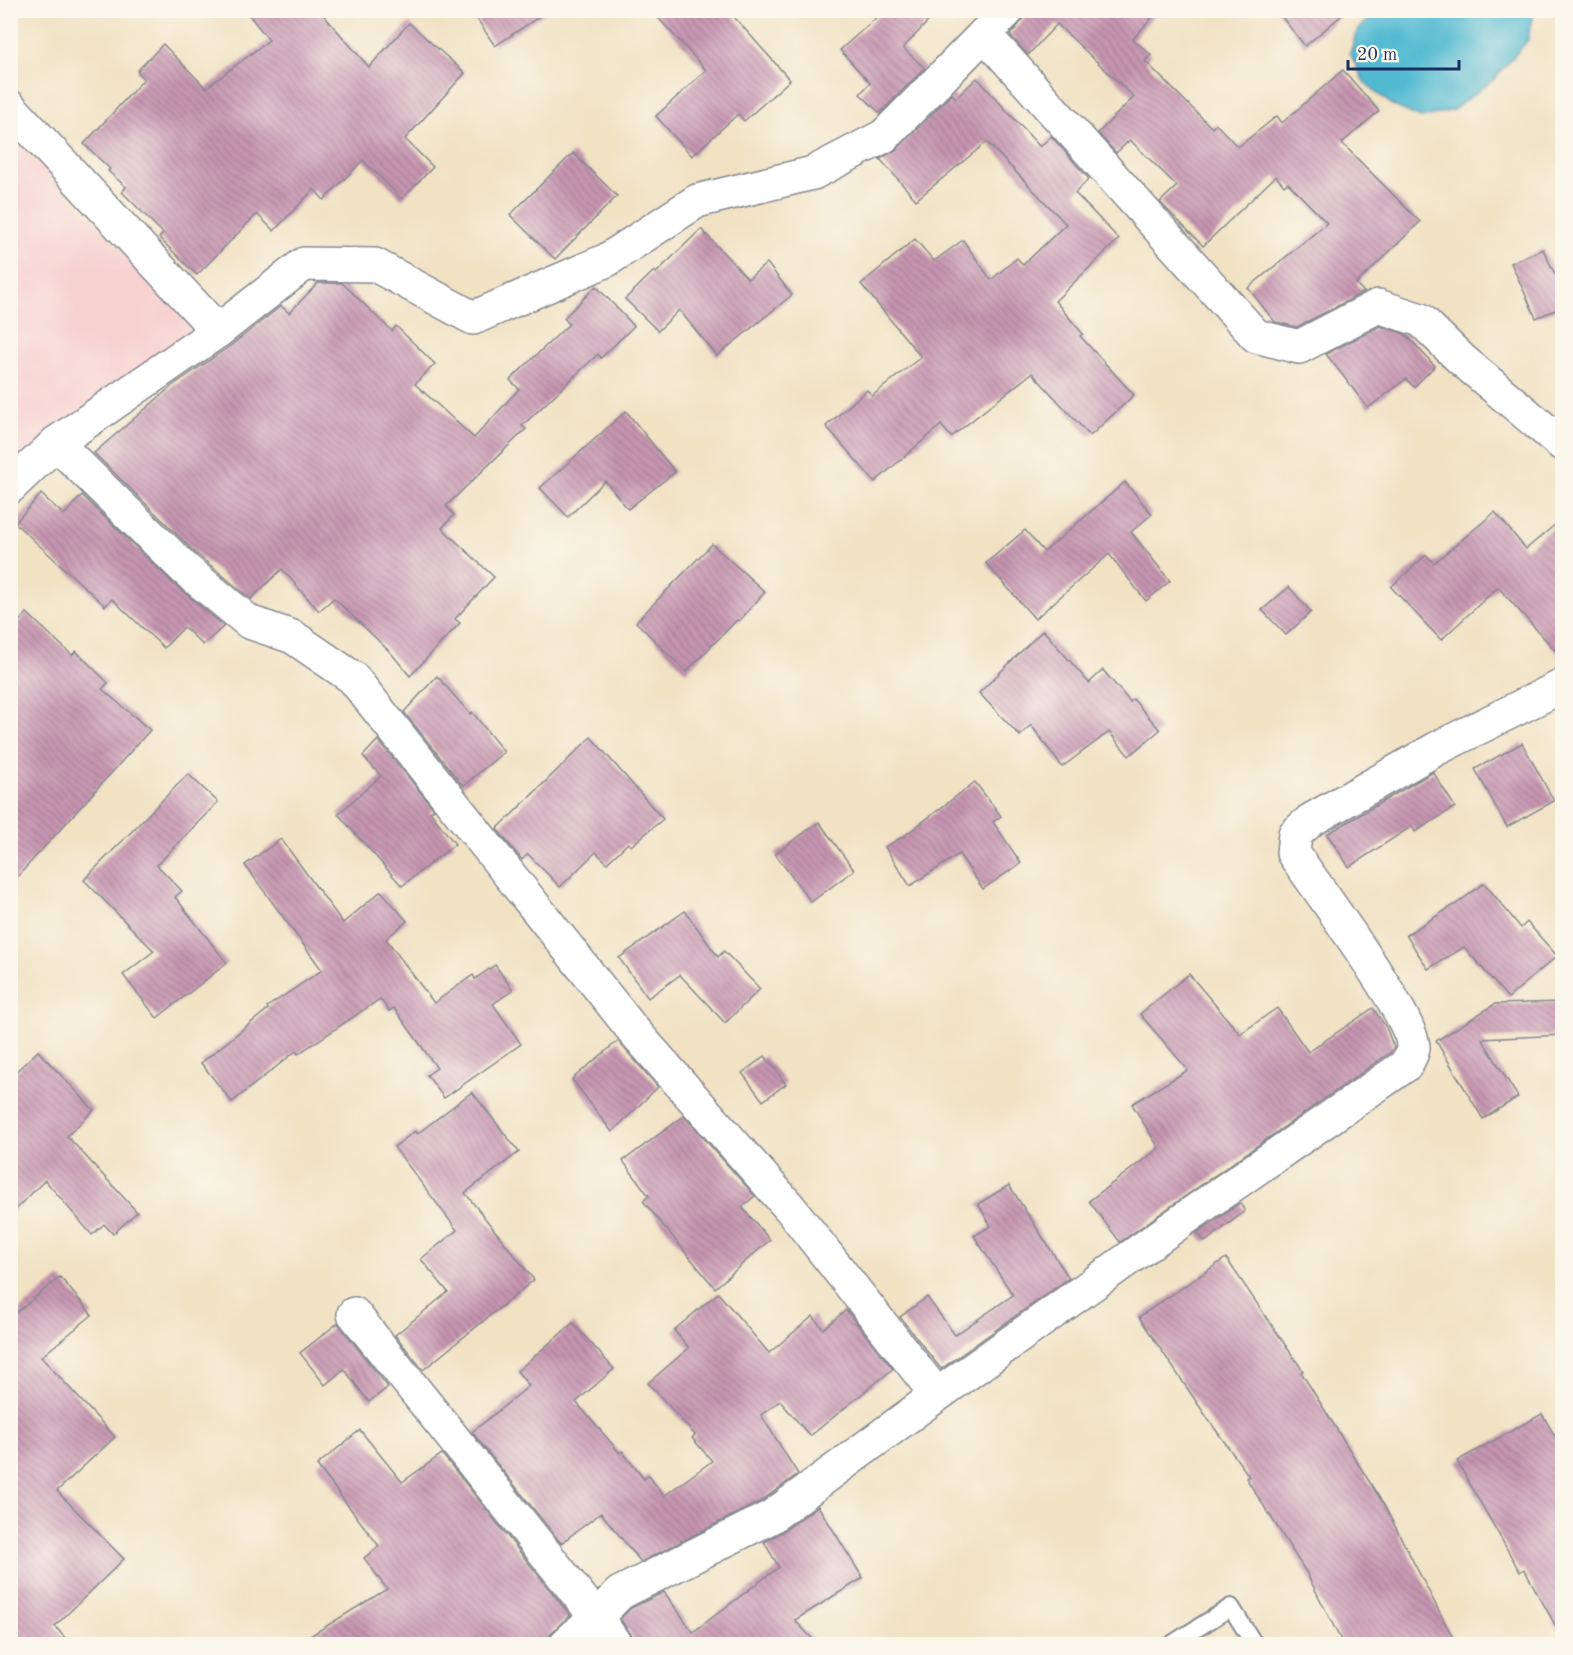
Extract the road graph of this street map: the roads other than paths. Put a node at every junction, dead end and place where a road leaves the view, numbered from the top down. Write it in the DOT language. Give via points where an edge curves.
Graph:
graph roads {
  1 [pos="1008,10"];
  2 [pos="984,34"];
  3 [pos="10,107"];
  4 [pos="218,331"];
  5 [pos="56,443"];
  6 [pos="1563,444"];
  7 [pos="10,486"];
  8 [pos="1563,686"];
  9 [pos="354,1314"];
  10 [pos="937,1395"];
  11 [pos="596,1617"];
  12 [pos="566,1644"];
  13 [pos="615,1644"];
  14 [pos="1172,1644"];
  15 [pos="1254,1644"];
  1 -- 2 [label="street"];
  2 -- 4 [label="street" via="884,136 813,173 697,201 608,260 473,318 375,265 304,264"];
  2 -- 6 [label="street" via="1256,336 1299,347 1378,306 1421,320 1461,359"];
  3 -- 4 [label="street"];
  4 -- 5 [label="street"];
  5 -- 7 [label="street"];
  5 -- 10 [label="street" via="184,569 249,622 293,638 353,678 633,1030 790,1208"];
  8 -- 10 [label="street" via="1436,749 1311,820 1295,834 1293,853 1393,1000 1409,1032 1413,1048 1406,1065"];
  9 -- 11 [label="street"];
  10 -- 11 [label="street" via="771,1517 620,1593"];
  11 -- 12 [label="street"];
  11 -- 13 [label="street"];
  14 -- 15 [label="lane" via="1231,1607"];
}
